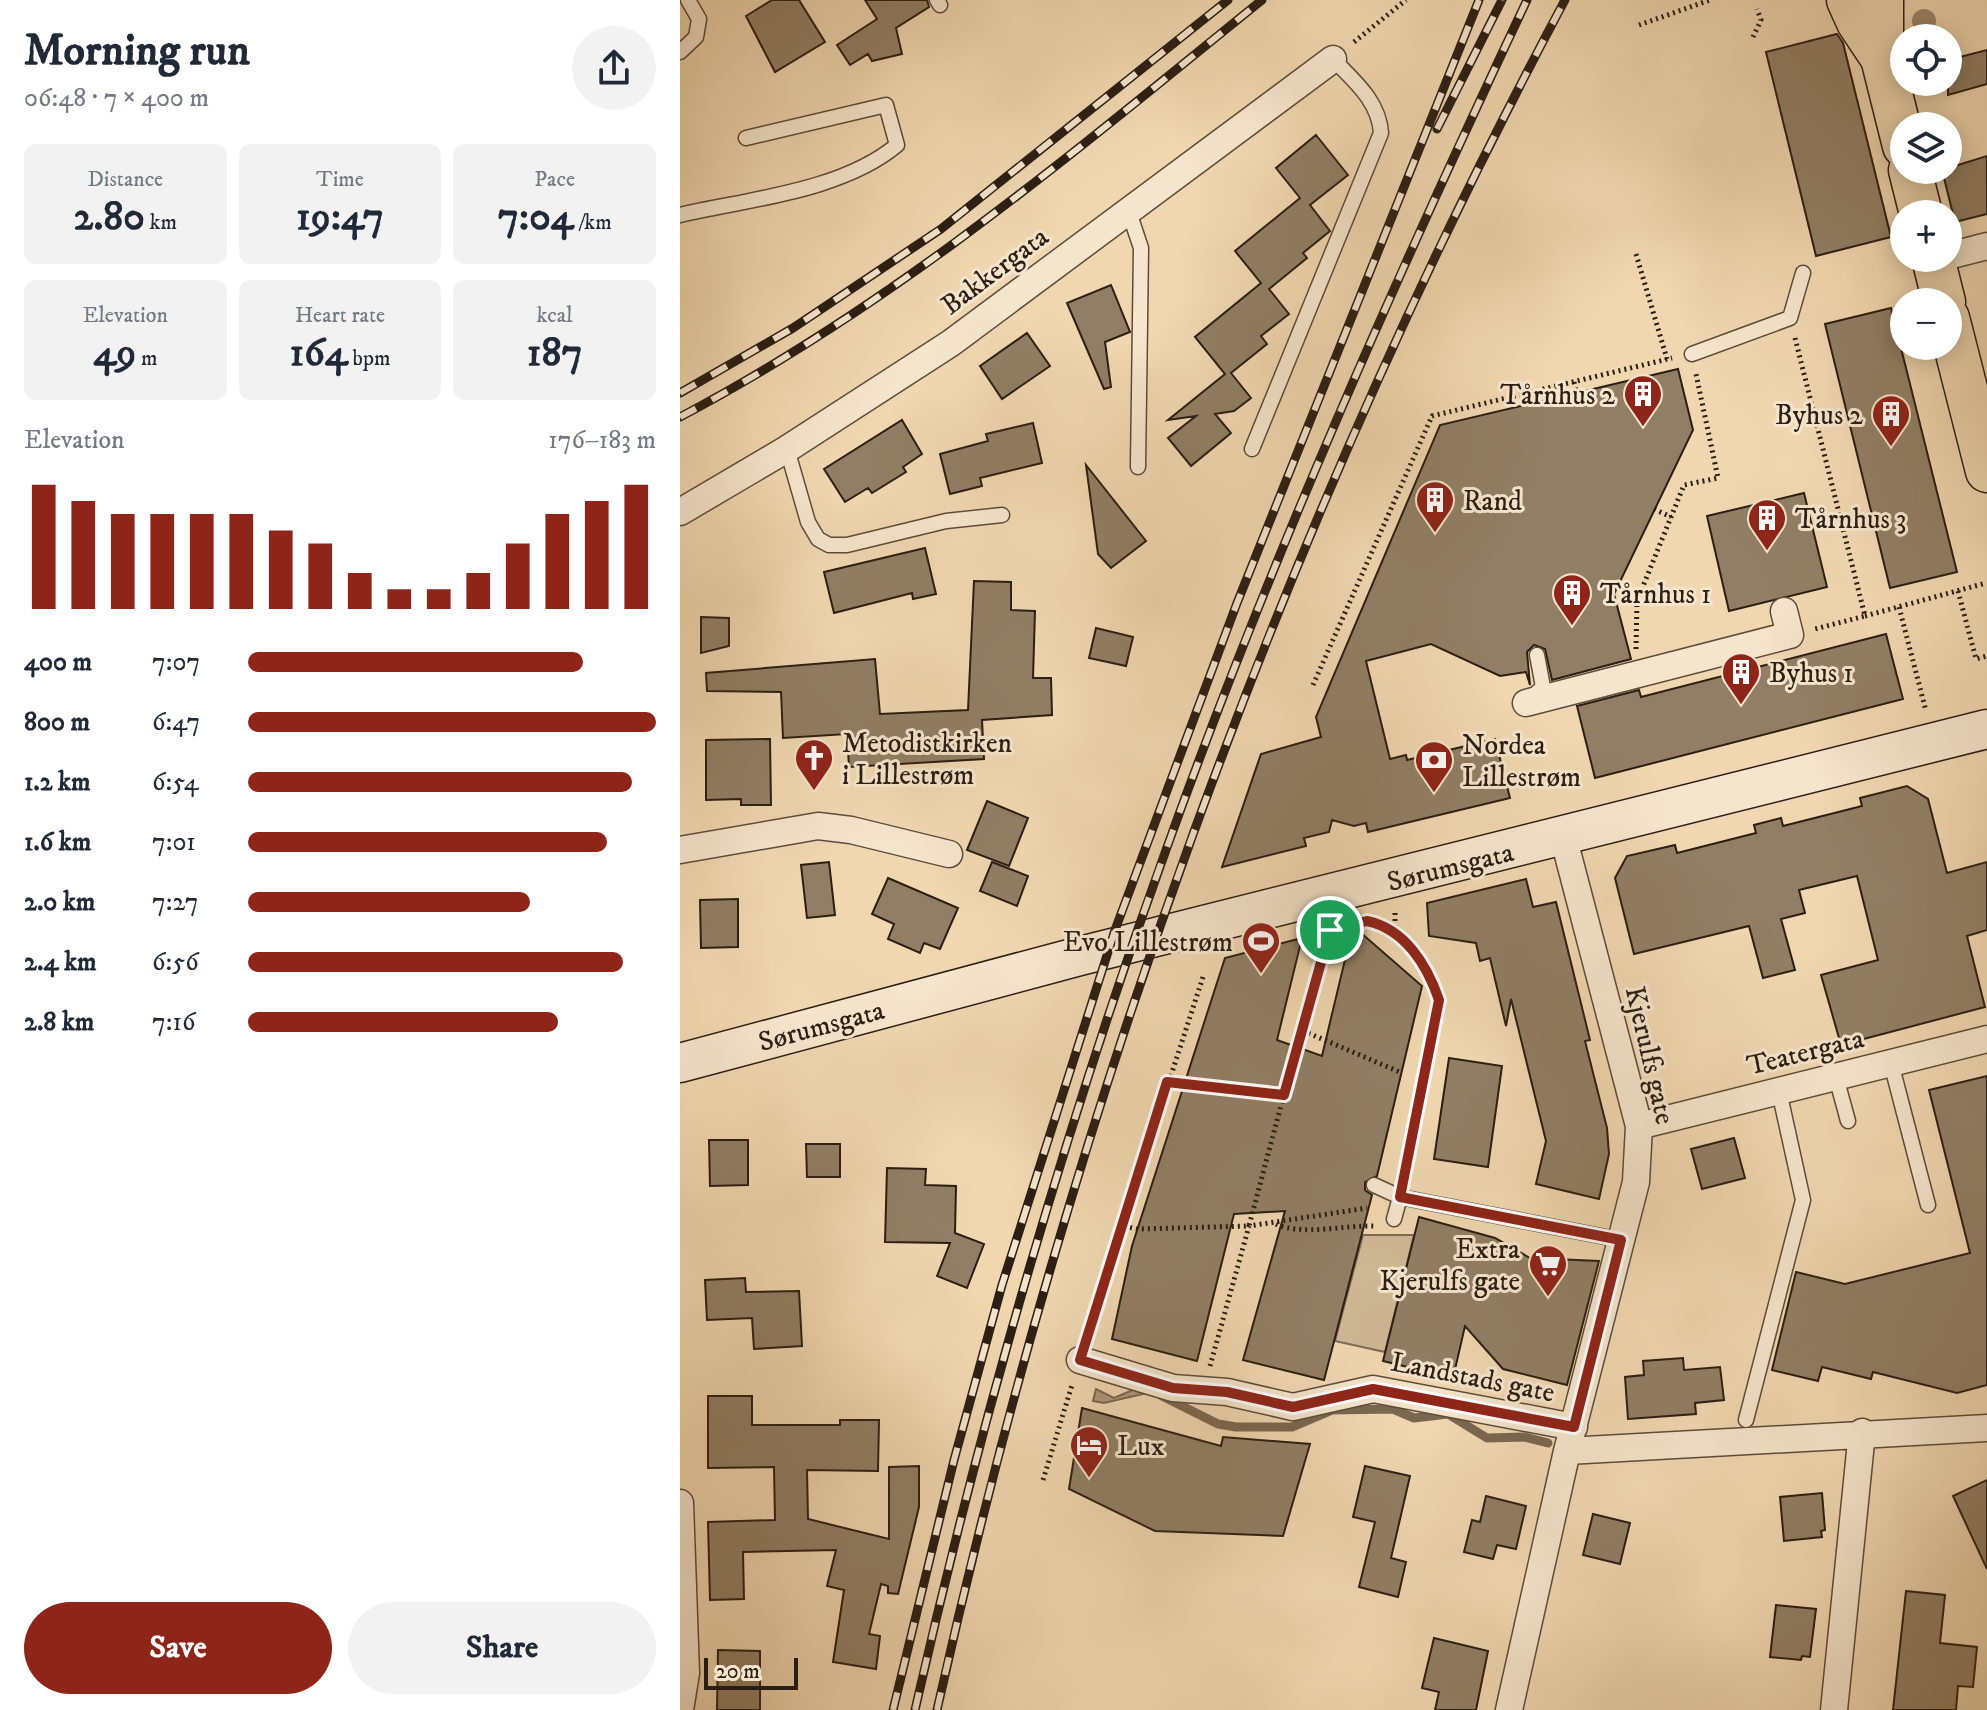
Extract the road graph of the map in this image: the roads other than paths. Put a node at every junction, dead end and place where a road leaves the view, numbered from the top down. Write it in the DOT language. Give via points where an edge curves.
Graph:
graph roads {
  1 [pos="688,0"];
  2 [pos="1848,0"];
  3 [pos="1882,0"];
  4 [pos="680,52"];
  5 [pos="1882,58"];
  6 [pos="1333,59"];
  7 [pos="1896,112"];
  8 [pos="746,138"];
  9 [pos="1128,209"];
  10 [pos="680,215"];
  11 [pos="1987,246"];
  12 [pos="1962,252"];
  13 [pos="1803,273"];
  14 [pos="1692,354"];
  15 [pos="1959,360"];
  16 [pos="787,449"];
  17 [pos="1252,449"];
  18 [pos="1138,467"];
  19 [pos="1987,471"];
  20 [pos="680,512"];
  21 [pos="1002,515"];
  22 [pos="1787,623"];
  23 [pos="1537,655"];
  24 [pos="1526,703"];
  25 [pos="1987,729"];
  26 [pos="1563,836"];
  27 [pos="680,850"];
  28 [pos="949,854"];
  29 [pos="1987,1039"];
  30 [pos="680,1063"];
  31 [pos="1891,1063"];
  32 [pos="1836,1077"];
  33 [pos="1779,1091"];
  34 [pos="1848,1121"];
  35 [pos="1639,1126"];
  36 [pos="1374,1185"];
  37 [pos="1400,1197"];
  38 [pos="1928,1205"];
  39 [pos="1394,1219"];
  40 [pos="1621,1240"];
  41 [pos="1080,1360"];
  42 [pos="1746,1420"];
  43 [pos="1987,1428"];
  44 [pos="1862,1432"];
  45 [pos="1570,1439"];
  46 [pos="680,1503"];
  47 [pos="680,1710"];
  48 [pos="1509,1710"];
  49 [pos="1834,1710"];
  1 -- 4 [label="lane" via="699,19 696,37"];
  2 -- 5 [label="main road"];
  3 -- 5 [label="main road"];
  5 -- 7 [label="main road"];
  6 -- 9 [label="street, Bakkergata"];
  6 -- 17 [label="lane" via="1380,114 1381,133"];
  8 -- 10 [label="lane" via="886,105 897,145 842,178"];
  9 -- 16 [label="street, Bakkergata" via="951,343"];
  9 -- 18 [label="lane" via="1141,248"];
  11 -- 12 [label="street"];
  13 -- 14 [label="lane" via="1790,318"];
  15 -- 19 [label="main road"];
  16 -- 20 [label="street, Bakkergata"];
  16 -- 21 [label="lane" via="808,522 818,539 829,545"];
  22 -- 24 [label="street" via="1635,674"];
  23 -- 24 [label="lane" via="1543,687"];
  25 -- 26 [label="main road, Sørumsgata"];
  26 -- 30 [label="main road, Sørumsgata" via="1080,956"];
  26 -- 35 [label="street, Kjerulfs gate"];
  27 -- 28 [label="street" via="818,826"];
  29 -- 31 [label="street, Teatergata"];
  31 -- 32 [label="street, Teatergata"];
  31 -- 38 [label="lane"];
  32 -- 33 [label="street, Teatergata"];
  32 -- 34 [label="lane"];
  33 -- 35 [label="street, Teatergata"];
  33 -- 42 [label="lane" via="1803,1200"];
  35 -- 40 [label="street, Kjerulfs gate" via="1636,1182"];
  36 -- 37 [label="lane"];
  37 -- 39 [label="lane"];
  37 -- 40 [label="lane"];
  40 -- 45 [label="street, Kjerulfs gate"];
  41 -- 45 [label="street, Landstads gate" via="1173,1388 1293,1407 1373,1389"];
  43 -- 44 [label="street, Landstads gate"];
  44 -- 45 [label="street, Landstads gate"];
  44 -- 49 [label="street"];
  45 -- 48 [label="street, Kjerulfs gate"];
  46 -- 47 [label="street" via="686,1673"];
}
